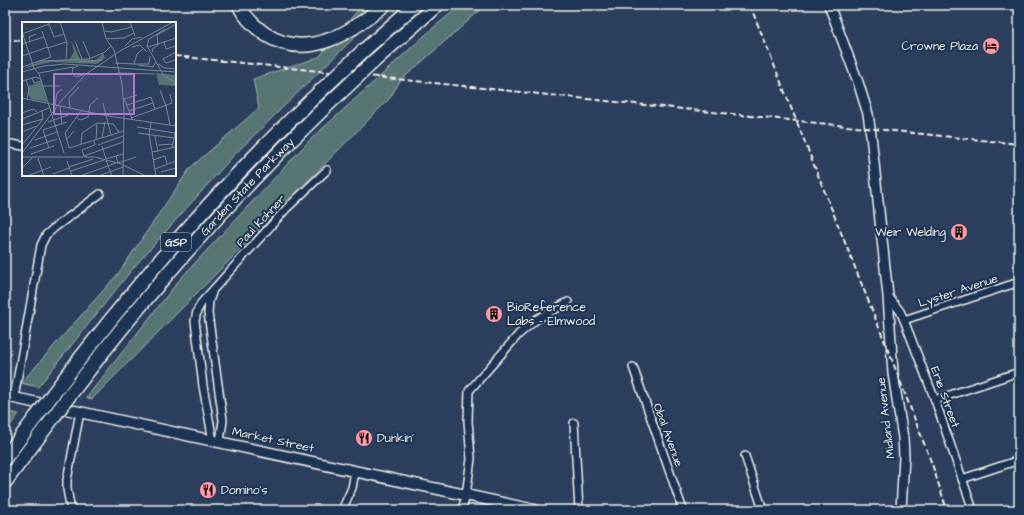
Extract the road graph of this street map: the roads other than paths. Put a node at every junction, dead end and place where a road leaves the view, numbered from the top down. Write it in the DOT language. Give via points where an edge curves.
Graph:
graph roads {
  1 [pos="239,5"];
  2 [pos="384,5"];
  3 [pos="415,5"];
  4 [pos="437,5"];
  5 [pos="829,5"];
  6 [pos="5,143"];
  7 [pos="22,146"];
  8 [pos="327,170"];
  9 [pos="100,194"];
  10 [pos="1019,282"];
  11 [pos="213,291"];
  12 [pos="888,296"];
  13 [pos="568,302"];
  14 [pos="904,320"];
  15 [pos="633,367"];
  16 [pos="1019,372"];
  17 [pos="10,397"];
  18 [pos="935,400"];
  19 [pos="80,412"];
  20 [pos="574,423"];
  21 [pos="217,441"];
  22 [pos="745,456"];
  23 [pos="5,458"];
  24 [pos="1019,460"];
  25 [pos="355,471"];
  26 [pos="962,479"];
  27 [pos="5,482"];
  28 [pos="466,495"];
  29 [pos="71,510"];
  30 [pos="342,510"];
  31 [pos="462,510"];
  32 [pos="535,510"];
  33 [pos="580,510"];
  34 [pos="683,510"];
  35 [pos="764,510"];
  36 [pos="902,510"];
  37 [pos="973,510"];
  1 -- 2 [label="highway" via="243,14 255,27 270,37 284,43 302,45 338,37 354,29"];
  3 -- 23 [label="highway, Garden State Parkway / GSP, bridge" via="311,100 192,224 104,328"];
  4 -- 27 [label="highway, Garden State Parkway / GSP, bridge" via="320,112 207,228 118,333"];
  5 -- 12 [label="street, Midland Avenue" via="868,114"];
  6 -- 7 [label="street"];
  8 -- 11 [label="street, Paul Kohner" via="287,208"];
  9 -- 17 [label="street" via="54,228 46,235 41,245"];
  10 -- 14 [label="street, Lyster Avenue"];
  11 -- 21 [label="street, Paul Kohner" via="208,313 222,420"];
  11 -- 21 [label="street, Paul Kohner" via="202,302 195,321 203,386"];
  12 -- 14 [label="street, Erie Street"];
  12 -- 36 [label="street, Midland Avenue" via="893,373 903,438"];
  13 -- 28 [label="street" via="537,319 519,334 470,392 468,421 471,459"];
  14 -- 18 [label="street, Erie Street"];
  15 -- 34 [label="street, Obal Avenue"];
  16 -- 18 [label="street"];
  17 -- 19 [label="main road, Market Street"];
  18 -- 26 [label="street, Erie Street"];
  19 -- 21 [label="main road, Market Street"];
  19 -- 29 [label="street" via="67,480"];
  20 -- 33 [label="street"];
  21 -- 25 [label="main road, Market Street"];
  22 -- 35 [label="street"];
  24 -- 26 [label="street"];
  25 -- 28 [label="main road, Market Street"];
  25 -- 30 [label="street" via="352,488"];
  26 -- 37 [label="street, Erie Street"];
  28 -- 31 [label="street"];
  28 -- 32 [label="main road, Market Street"];
}
